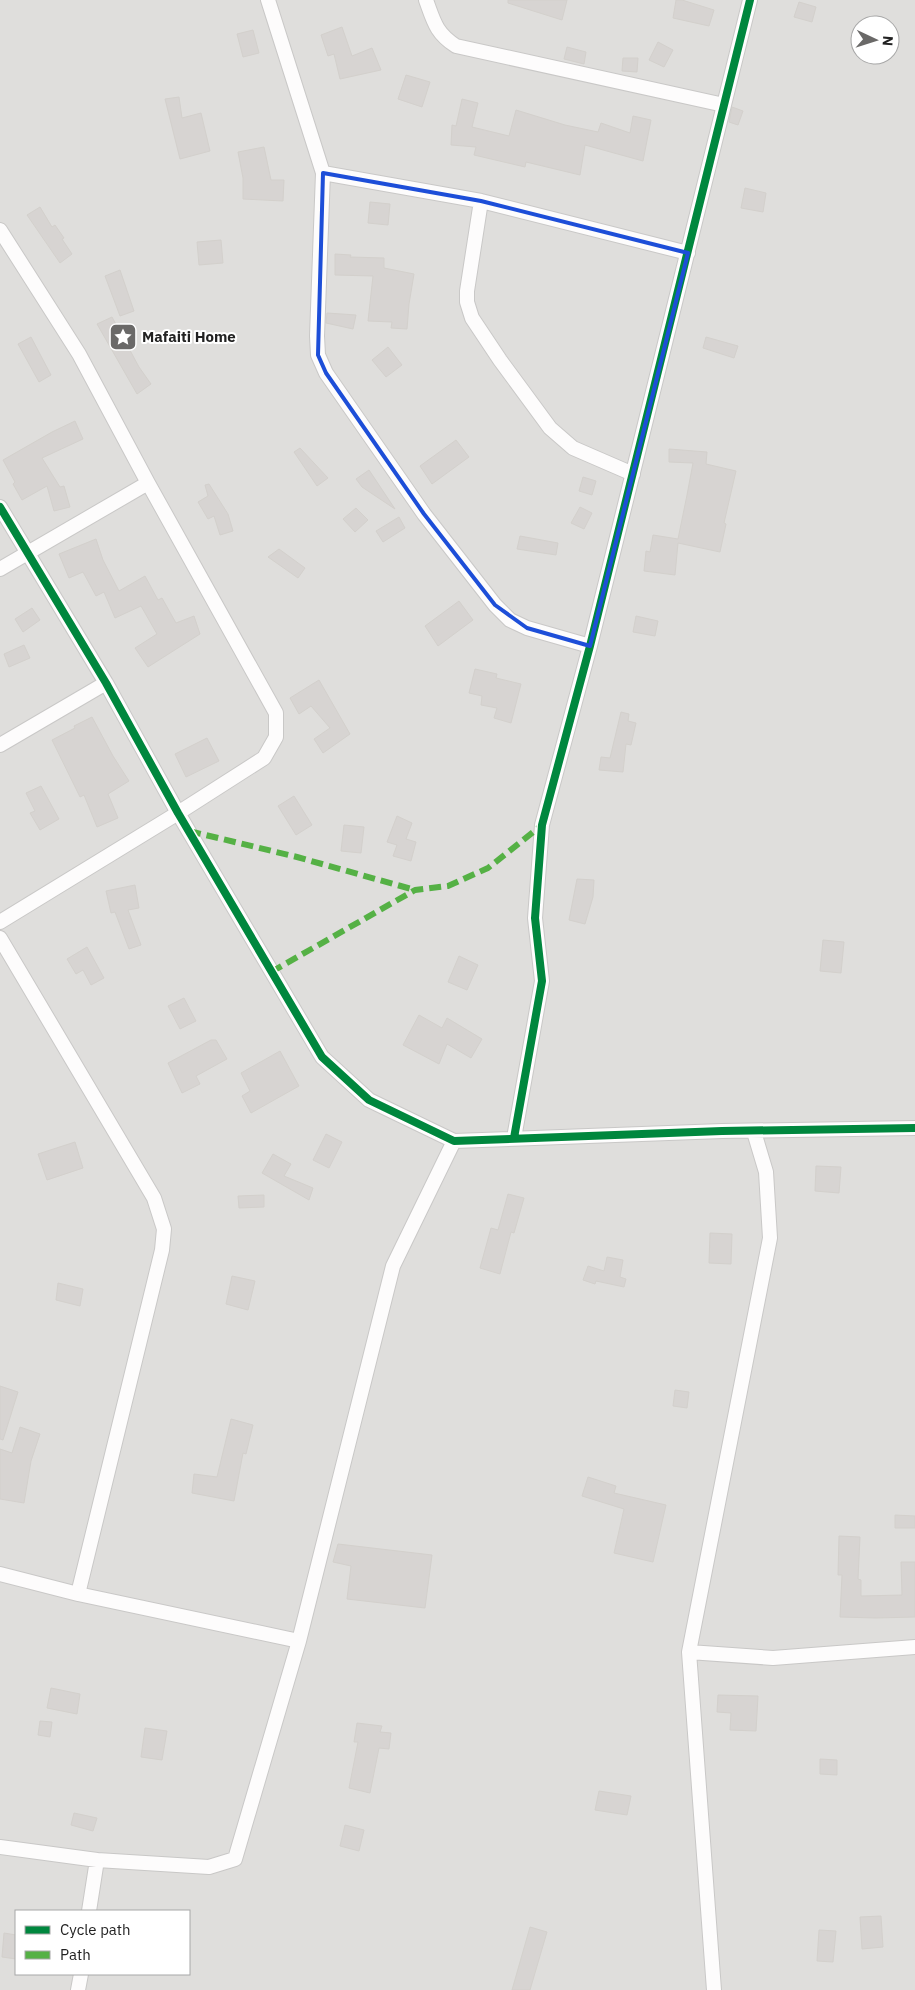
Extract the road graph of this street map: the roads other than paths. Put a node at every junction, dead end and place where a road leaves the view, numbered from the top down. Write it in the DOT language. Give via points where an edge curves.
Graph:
graph roads {
  1 [pos="268,0"];
  2 [pos="426,0"];
  3 [pos="750,0"];
  4 [pos="724,105"];
  5 [pos="323,173"];
  6 [pos="481,201"];
  7 [pos="0,230"];
  8 [pos="688,253"];
  9 [pos="633,474"];
  10 [pos="148,483"];
  11 [pos="0,507"];
  12 [pos="28,554"];
  13 [pos="0,570"];
  14 [pos="590,646"];
  15 [pos="106,682"];
  16 [pos="0,745"];
  17 [pos="178,813"];
  18 [pos="0,922"];
  19 [pos="0,938"];
  20 [pos="915,1128"];
  21 [pos="754,1132"];
  22 [pos="514,1138"];
  23 [pos="454,1141"];
  24 [pos="0,1574"];
  25 [pos="78,1594"];
  26 [pos="299,1642"];
  27 [pos="915,1648"];
  28 [pos="688,1652"];
  29 [pos="0,1847"];
  30 [pos="97,1860"];
  31 [pos="90,1910"];
  32 [pos="81,1975"];
  33 [pos="78,1990"];
  34 [pos="714,1990"];
  1 -- 5 [label="street"];
  2 -- 4 [label="street" via="437,30 456,46"];
  3 -- 4 [label="street"];
  4 -- 8 [label="street"];
  5 -- 6 [label="street"];
  5 -- 14 [label="street" via="317,336 318,355 326,372 424,514 495,605 510,620 527,628"];
  6 -- 8 [label="street"];
  6 -- 9 [label="street" via="467,291 472,318 550,428 573,448"];
  7 -- 10 [label="street" via="79,354"];
  8 -- 9 [label="street"];
  9 -- 14 [label="street"];
  10 -- 12 [label="street"];
  10 -- 17 [label="street" via="276,713 276,737 264,758"];
  11 -- 12 [label="street"];
  12 -- 13 [label="street"];
  12 -- 15 [label="street"];
  14 -- 22 [label="street" via="542,825 535,918 542,981"];
  15 -- 16 [label="street"];
  15 -- 17 [label="street"];
  17 -- 18 [label="street"];
  17 -- 23 [label="street" via="322,1057 370,1100"];
  19 -- 25 [label="street" via="154,1198 164,1229 162,1250"];
  20 -- 21 [label="street"];
  21 -- 22 [label="street"];
  21 -- 28 [label="street" via="766,1172 770,1238"];
  22 -- 23 [label="street"];
  23 -- 26 [label="street" via="393,1266"];
  24 -- 25 [label="street"];
  25 -- 26 [label="street"];
  26 -- 30 [label="street" via="235,1860 210,1867"];
  27 -- 28 [label="street" via="773,1658"];
  28 -- 34 [label="street"];
  29 -- 30 [label="street"];
  30 -- 31 [label="street"];
  32 -- 33 [label="street"];
}
